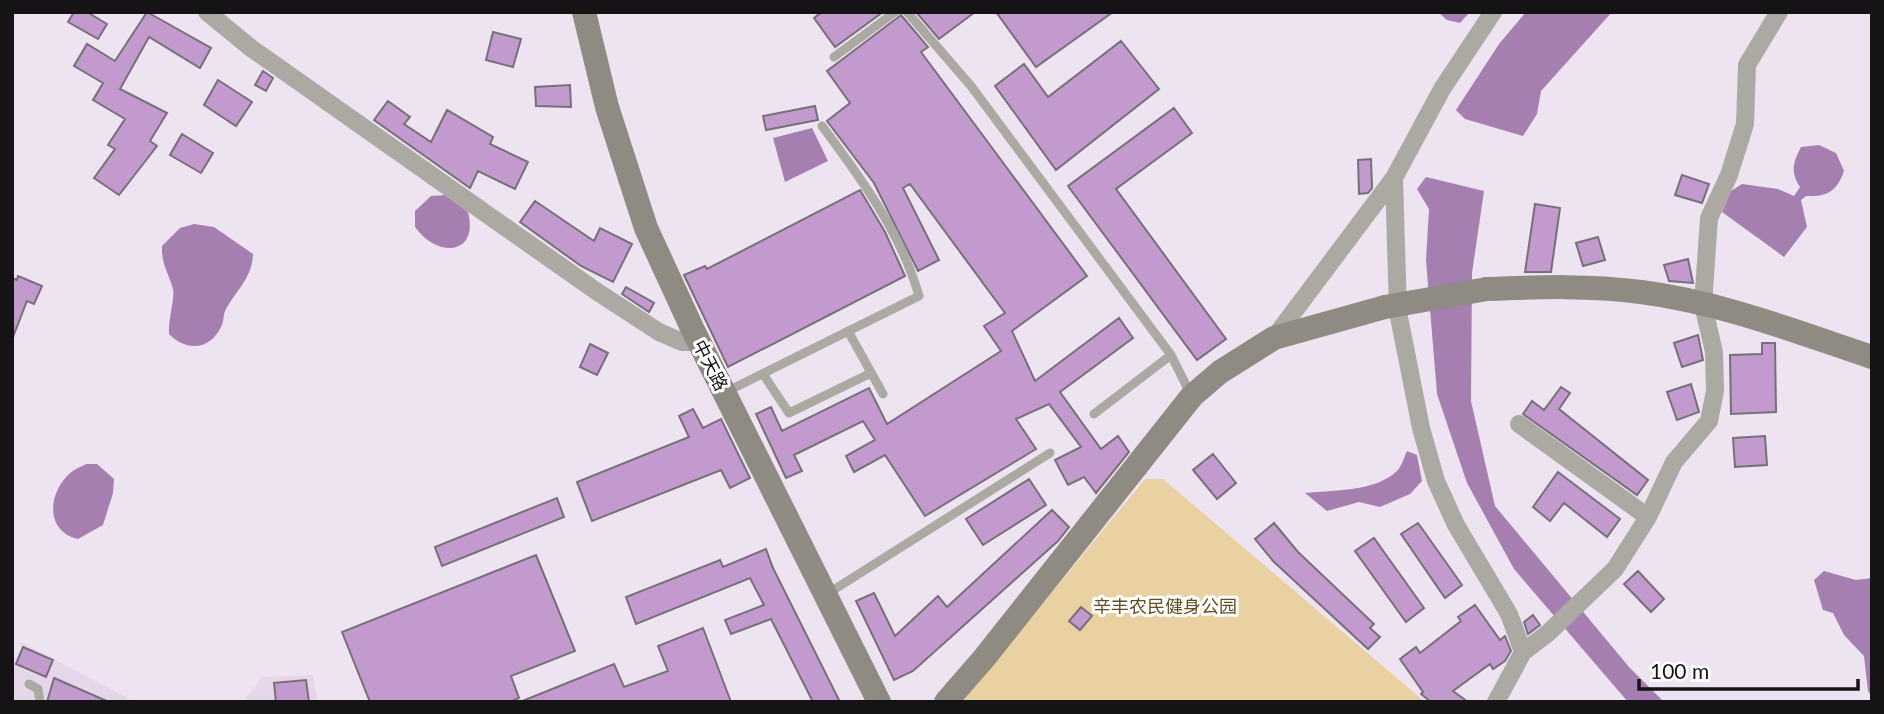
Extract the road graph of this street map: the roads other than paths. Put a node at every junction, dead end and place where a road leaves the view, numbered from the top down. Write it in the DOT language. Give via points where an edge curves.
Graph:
graph roads {
  1 [pos="207,12"];
  2 [pos="584,12"];
  3 [pos="895,12"];
  4 [pos="907,12"];
  5 [pos="1493,12"];
  6 [pos="1779,12"];
  7 [pos="834,57"];
  8 [pos="822,126"];
  9 [pos="1394,178"];
  10 [pos="1703,305"];
  11 [pos="848,331"];
  12 [pos="1274,338"];
  13 [pos="699,342"];
  14 [pos="1171,355"];
  15 [pos="1872,357"];
  16 [pos="871,373"];
  17 [pos="762,374"];
  18 [pos="725,393"];
  19 [pos="883,394"];
  20 [pos="1192,396"];
  21 [pos="1094,414"];
  22 [pos="1519,424"];
  23 [pos="1049,453"];
  24 [pos="1648,517"];
  25 [pos="827,594"];
  26 [pos="1522,652"];
  27 [pos="29,684"];
  28 [pos="40,702"];
  29 [pos="879,702"];
  30 [pos="946,702"];
  31 [pos="1496,702"];
  1 -- 13 [label="street" via="251,48 596,292 659,332 682,342"];
  2 -- 13 [label="main road, 中天路" via="607,107 646,228"];
  3 -- 7 [label="lane"];
  4 -- 14 [label="lane" via="971,86"];
  5 -- 9 [label="street" via="1442,89"];
  6 -- 10 [label="street" via="1747,65 1745,124 1709,218"];
  8 -- 11 [label="lane" via="867,185 919,296"];
  9 -- 12 [label="street"];
  9 -- 26 [label="street" via="1398,312 1420,428 1456,525 1509,614"];
  10 -- 12 [label="main road, bridge" via="1644,292 1584,286 1487,289 1385,307"];
  10 -- 15 [label="main road"];
  10 -- 24 [label="street" via="1714,352 1712,413 1674,462"];
  11 -- 16 [label="lane"];
  11 -- 17 [label="lane"];
  12 -- 20 [label="main road"];
  13 -- 18 [label="main road, 中天路"];
  14 -- 20 [label="lane"];
  14 -- 21 [label="lane"];
  16 -- 17 [label="lane" via="789,413"];
  16 -- 19 [label="lane"];
  17 -- 18 [label="lane"];
  18 -- 25 [label="main road, 中天路"];
  20 -- 30 [label="main road"];
  22 -- 24 [label="street"];
  23 -- 25 [label="lane"];
  24 -- 26 [label="street" via="1615,569"];
  25 -- 29 [label="main road, 中天路"];
  26 -- 31 [label="street"];
  27 -- 28 [label="lane" via="38,689"];
}
